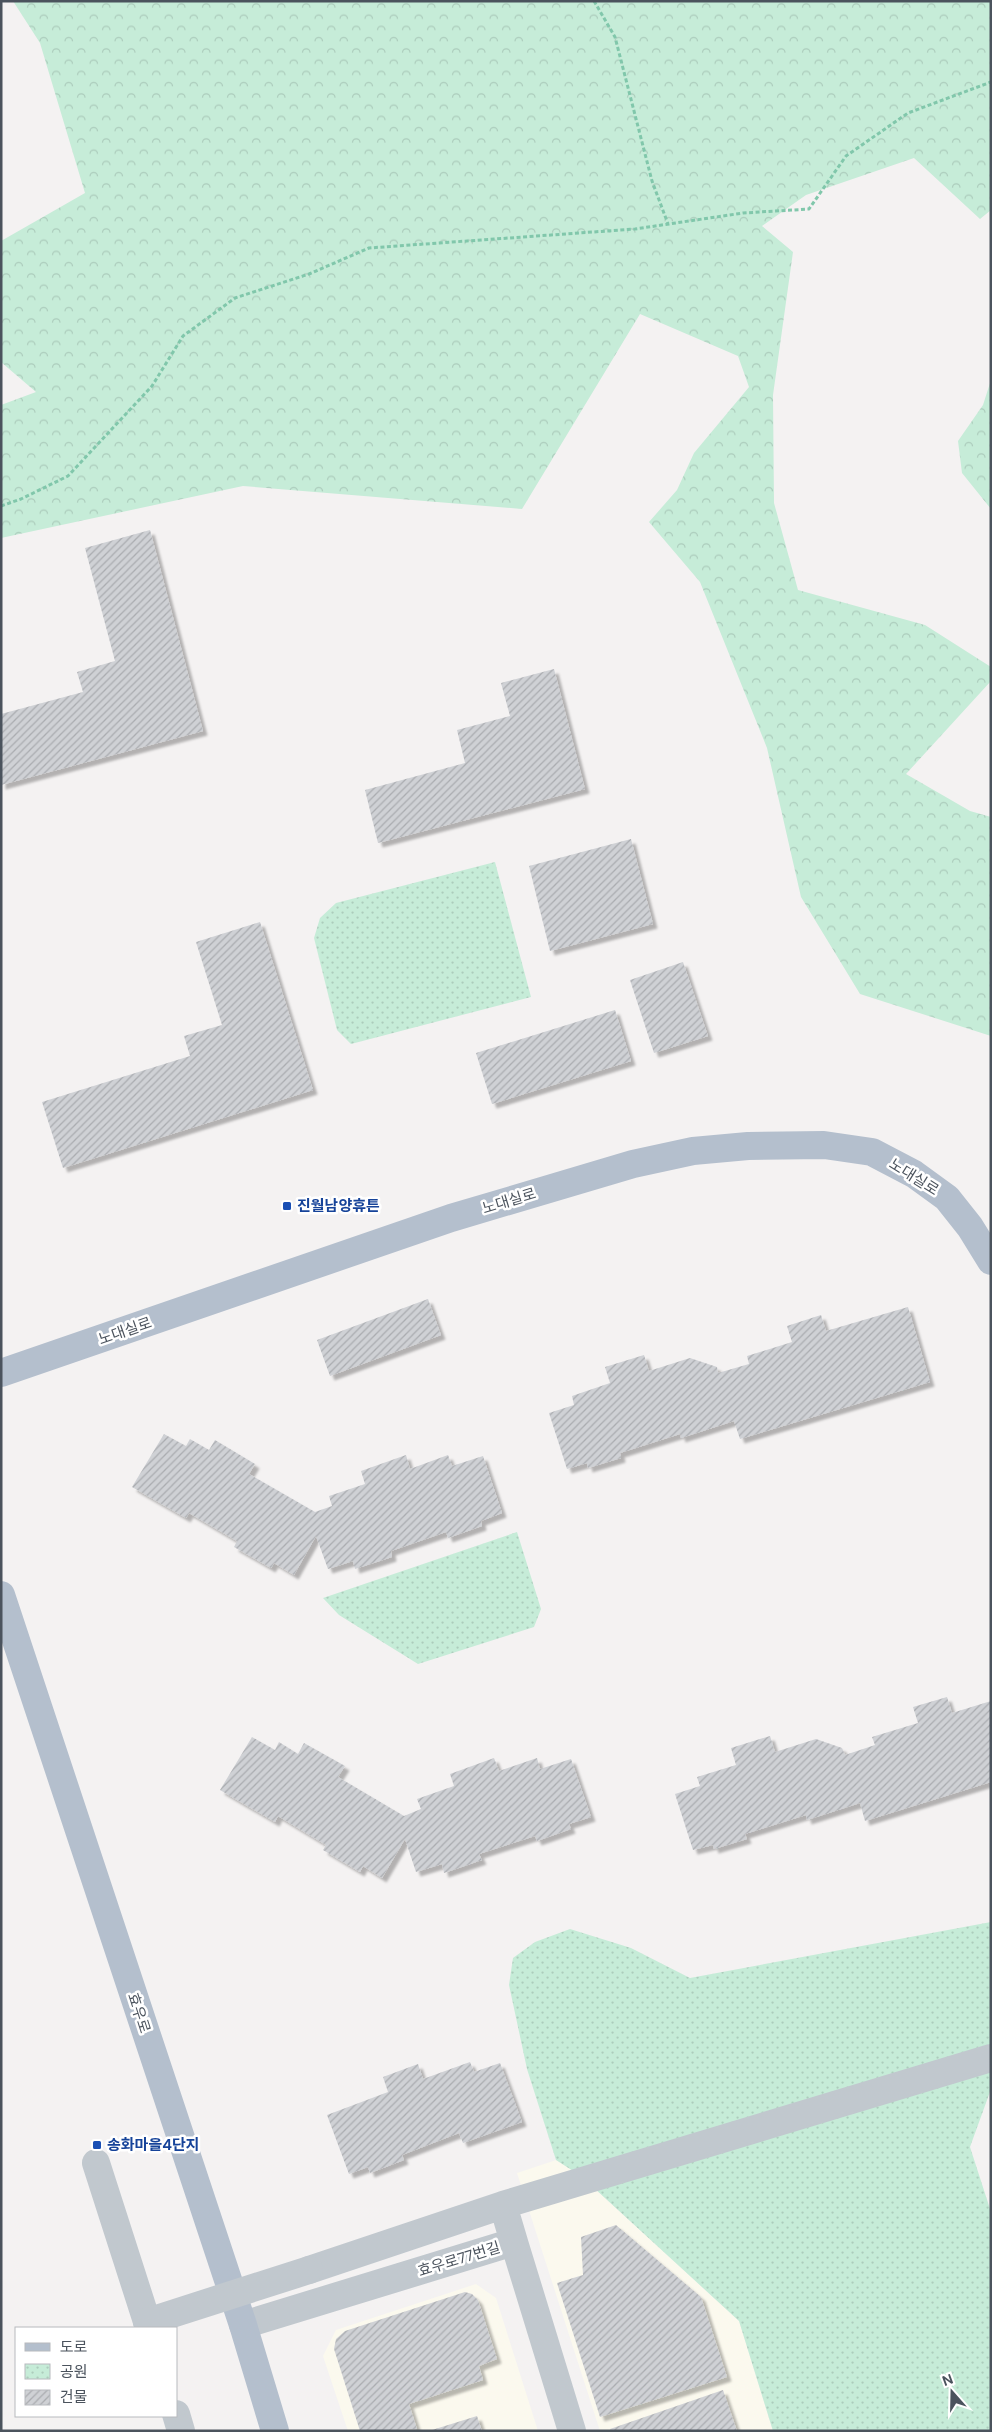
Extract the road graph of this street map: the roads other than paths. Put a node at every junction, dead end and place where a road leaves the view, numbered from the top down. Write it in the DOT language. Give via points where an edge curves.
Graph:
graph roads {
  1 [pos="991,1261"];
  2 [pos="1,1374"];
  3 [pos="1,1595"];
  4 [pos="991,2058"];
  5 [pos="96,2163"];
  6 [pos="503,2205"];
  7 [pos="514,2242"];
  8 [pos="148,2325"];
  9 [pos="243,2325"];
  10 [pos="177,2417"];
  11 [pos="181,2431"];
  12 [pos="275,2431"];
  13 [pos="572,2431"];
  1 -- 2 [label="main road, 노대실로" via="947,1198 914,1174 872,1152 824,1145 693,1151 633,1164 451,1218"];
  3 -- 9 [label="main road, 효우로"];
  4 -- 6 [label="street"];
  5 -- 8 [label="street"];
  6 -- 7 [label="street"];
  6 -- 8 [label="street, bridge"];
  7 -- 9 [label="street, 효우로77번길"];
  7 -- 13 [label="street, 효우로77번길"];
  9 -- 12 [label="main road, 효우로"];
  10 -- 11 [label="street"];
}
